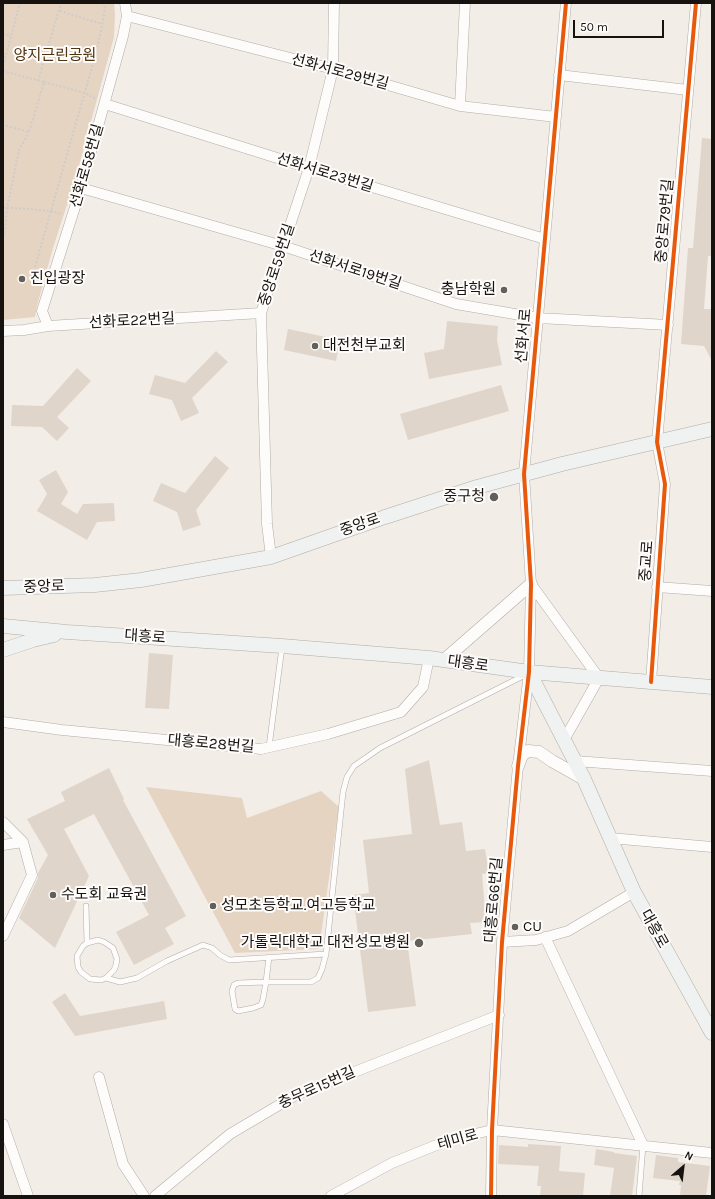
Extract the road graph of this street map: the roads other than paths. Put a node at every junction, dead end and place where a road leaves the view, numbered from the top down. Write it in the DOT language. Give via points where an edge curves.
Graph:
graph roads {
  1 [pos="126,3"];
  2 [pos="334,3"];
  3 [pos="465,3"];
  4 [pos="566,3"];
  5 [pos="696,3"];
  6 [pos="127,16"];
  7 [pos="333,69"];
  8 [pos="559,75"];
  9 [pos="688,90"];
  10 [pos="105,104"];
  11 [pos="460,106"];
  12 [pos="556,117"];
  13 [pos="309,168"];
  14 [pos="81,188"];
  15 [pos="545,239"];
  16 [pos="283,246"];
  17 [pos="261,313"];
  18 [pos="538,318"];
  19 [pos="668,325"];
  20 [pos="48,326"];
  21 [pos="3,331"];
  22 [pos="712,429"];
  23 [pos="657,442"];
  24 [pos="524,474"];
  25 [pos="271,557"];
  26 [pos="532,584"];
  27 [pos="657,587"];
  28 [pos="3,588"];
  29 [pos="712,591"];
  30 [pos="3,626"];
  31 [pos="67,632"];
  32 [pos="282,646"];
  33 [pos="3,650"];
  34 [pos="429,658"];
  35 [pos="444,660"];
  36 [pos="529,672"];
  37 [pos="599,678"];
  38 [pos="651,682"];
  39 [pos="712,687"];
  40 [pos="3,722"];
  41 [pos="564,740"];
  42 [pos="269,747"];
  43 [pos="575,761"];
  44 [pos="518,766"];
  45 [pos="712,771"];
  46 [pos="584,779"];
  47 [pos="3,822"];
  48 [pos="610,838"];
  49 [pos="23,842"];
  50 [pos="3,845"];
  51 [pos="712,847"];
  52 [pos="634,892"];
  53 [pos="86,906"];
  54 [pos="3,936"];
  55 [pos="545,938"];
  56 [pos="502,942"];
  57 [pos="87,943"];
  58 [pos="326,954"];
  59 [pos="268,957"];
  60 [pos="106,978"];
  61 [pos="266,982"];
  62 [pos="499,1015"];
  63 [pos="712,1033"];
  64 [pos="99,1077"];
  65 [pos="3,1124"];
  66 [pos="492,1130"];
  67 [pos="643,1145"];
  68 [pos="712,1153"];
  69 [pos="28,1196"];
  70 [pos="144,1196"];
  71 [pos="155,1196"];
  72 [pos="331,1196"];
  73 [pos="491,1196"];
  74 [pos="639,1196"];
  1 -- 6 [label="street, 선화로58번길"];
  2 -- 7 [label="street, 중앙로59번길"];
  3 -- 11 [label="street"];
  4 -- 8 [label="street, 선화서로"];
  5 -- 9 [label="street, 중앙로79번길"];
  6 -- 7 [label="street, 선화서로29번길"];
  6 -- 10 [label="street, 선화로58번길"];
  7 -- 11 [label="street, 선화서로29번길"];
  7 -- 13 [label="street, 중앙로59번길"];
  8 -- 9 [label="street"];
  8 -- 12 [label="street, 선화서로"];
  9 -- 19 [label="street, 중앙로79번길"];
  10 -- 13 [label="street, 선화서로23번길"];
  10 -- 14 [label="street, 선화로58번길"];
  11 -- 12 [label="street, 선화서로29번길"];
  12 -- 15 [label="street, 선화서로"];
  13 -- 15 [label="street, 선화서로23번길"];
  13 -- 16 [label="street, 중앙로59번길"];
  14 -- 16 [label="street, 선화서로19번길"];
  14 -- 20 [label="street, 선화로58번길" via="42,311"];
  15 -- 18 [label="street, 선화서로"];
  16 -- 17 [label="street, 중앙로59번길"];
  16 -- 18 [label="street, 선화서로19번길" via="456,304"];
  17 -- 20 [label="street, 선화로22번길"];
  17 -- 25 [label="street, 중앙로59번길" via="267,524"];
  18 -- 19 [label="street, 선화서로19번길"];
  18 -- 24 [label="street, 선화서로"];
  19 -- 23 [label="street, 중앙로79번길"];
  20 -- 21 [label="street, 선화로22번길"];
  22 -- 23 [label="main road, 중앙로"];
  23 -- 24 [label="main road, 중앙로"];
  23 -- 27 [label="street, 중교로" via="665,484"];
  24 -- 25 [label="main road, 중앙로" via="476,487"];
  24 -- 26 [label="street, 선화서로"];
  25 -- 28 [label="main road, 중앙로" via="110,584"];
  26 -- 35 [label="street"];
  26 -- 36 [label="street, 선화서로"];
  26 -- 37 [label="street"];
  27 -- 29 [label="street"];
  27 -- 38 [label="street, 중교로"];
  30 -- 31 [label="main road, 대흥로"];
  31 -- 32 [label="main road, 대흥로"];
  31 -- 33 [label="main road"];
  32 -- 34 [label="main road, 대흥로"];
  32 -- 42 [label="lane"];
  34 -- 35 [label="main road, 대흥로"];
  34 -- 42 [label="street, 대흥로28번길" via="423,687 401,712 328,734"];
  35 -- 36 [label="main road, 대흥로"];
  36 -- 37 [label="main road"];
  36 -- 41 [label="main road, 대흥로"];
  36 -- 44 [label="street, 대흥로66번길"];
  36 -- 58 [label="lane" via="380,748 354,766 347,777 344,792"];
  37 -- 38 [label="main road"];
  37 -- 41 [label="street"];
  38 -- 39 [label="main road"];
  40 -- 42 [label="street, 대흥로28번길" via="261,749"];
  41 -- 43 [label="main road, 대흥로"];
  43 -- 45 [label="street"];
  43 -- 46 [label="main road, 대흥로"];
  44 -- 46 [label="street" via="522,755 528,751 538,752"];
  44 -- 56 [label="street, 대흥로66번길"];
  46 -- 48 [label="main road, 대흥로"];
  47 -- 49 [label="street"];
  48 -- 51 [label="street"];
  48 -- 52 [label="main road, 대흥로"];
  49 -- 50 [label="street"];
  49 -- 54 [label="street" via="32,875"];
  52 -- 55 [label="street" via="568,931"];
  52 -- 63 [label="main road, 대흥로"];
  53 -- 57 [label="lane"];
  55 -- 56 [label="street"];
  55 -- 67 [label="street"];
  56 -- 62 [label="street, 대흥로66번길"];
  57 -- 60 [label="lane" via="77,956 78,967 90,979"];
  57 -- 60 [label="lane" via="98,940 113,948 117,959 116,965"];
  58 -- 59 [label="lane"];
  58 -- 61 [label="lane" via="318,978 311,982"];
  59 -- 60 [label="lane" via="229,960 203,945 137,978 120,982"];
  59 -- 61 [label="lane"];
  61 -- 61 [label="lane" via="261,1004 238,1011 234,1009 234,985"];
  62 -- 66 [label="street, 대흥로66번길"];
  62 -- 71 [label="street, 충무로15번길" via="296,1095 230,1134"];
  64 -- 70 [label="street" via="123,1164"];
  65 -- 69 [label="street"];
  66 -- 67 [label="street, 테미로"];
  66 -- 72 [label="street, 테미로" via="449,1140 399,1160"];
  66 -- 73 [label="street, 대흥로66번길"];
  67 -- 68 [label="street, 테미로"];
  67 -- 74 [label="lane"];
}
